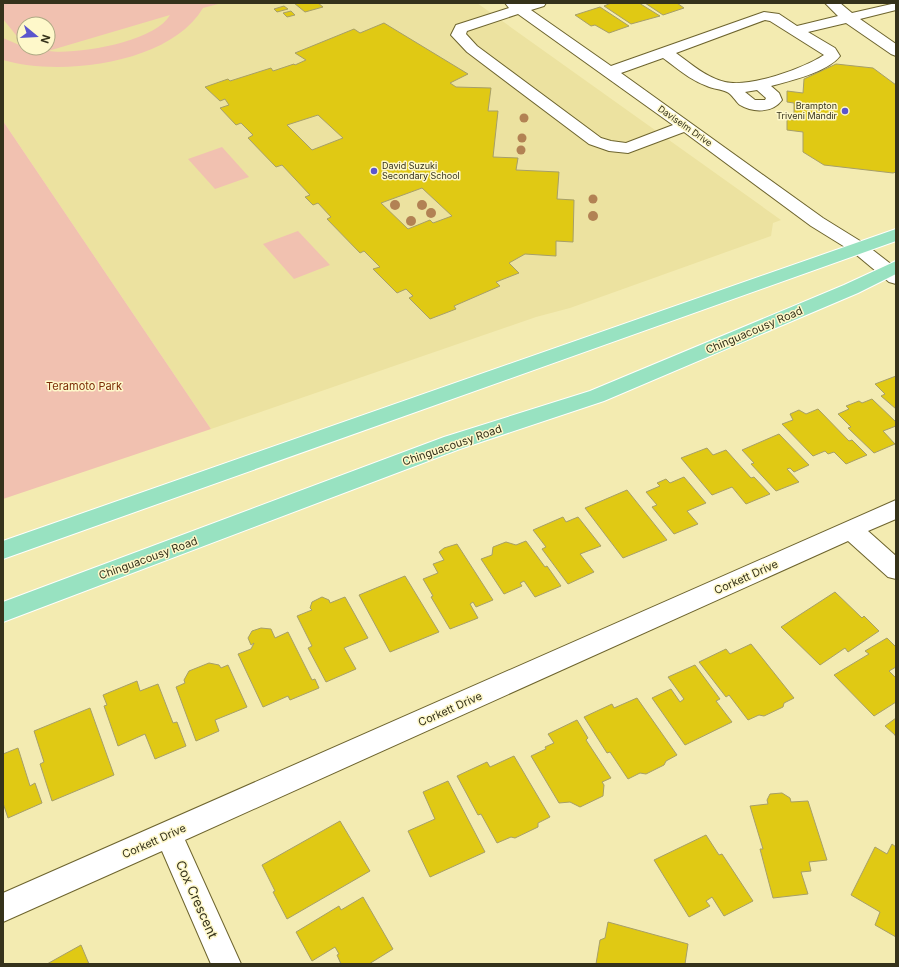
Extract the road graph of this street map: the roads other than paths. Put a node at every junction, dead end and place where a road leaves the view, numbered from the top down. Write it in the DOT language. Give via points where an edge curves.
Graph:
graph roads {
  1 [pos="539,3"];
  2 [pos="832,3"];
  3 [pos="516,6"];
  4 [pos="896,6"];
  5 [pos="849,18"];
  6 [pos="795,31"];
  7 [pos="896,51"];
  8 [pos="665,52"];
  9 [pos="609,72"];
  10 [pos="760,84"];
  11 [pos="734,89"];
  12 [pos="685,126"];
  13 [pos="896,235"];
  14 [pos="859,248"];
  15 [pos="893,272"];
  16 [pos="896,508"];
  17 [pos="851,530"];
  18 [pos="3,550"];
  19 [pos="896,570"];
  20 [pos="3,612"];
  21 [pos="168,834"];
  22 [pos="3,908"];
  23 [pos="226,964"];
  1 -- 3 [label="street"];
  2 -- 5 [label="street"];
  3 -- 9 [label="street, Daviselm Drive"];
  3 -- 12 [label="street" via="461,28 458,34 472,48 595,140 609,146 628,148"];
  4 -- 5 [label="street"];
  5 -- 6 [label="street"];
  5 -- 7 [label="street"];
  6 -- 8 [label="street" via="774,17 764,16"];
  6 -- 10 [label="street" via="830,50 832,56 825,63"];
  8 -- 9 [label="street"];
  8 -- 11 [label="street" via="702,79"];
  9 -- 12 [label="street, Daviselm Drive"];
  10 -- 11 [label="street"];
  10 -- 11 [label="street" via="773,96 774,100 770,104 755,106 743,100"];
  12 -- 14 [label="street, Daviselm Drive" via="817,222"];
  13 -- 14 [label="main road"];
  14 -- 15 [label="street, Daviselm Drive"];
  14 -- 18 [label="main road"];
  15 -- 20 [label="main road, Chinguacousy Road" via="597,396 452,443"];
  16 -- 17 [label="street, Corkett Drive"];
  17 -- 19 [label="street"];
  17 -- 21 [label="street, Corkett Drive"];
  21 -- 22 [label="street, Corkett Drive"];
  21 -- 23 [label="street, Cox Crescent"];
}
